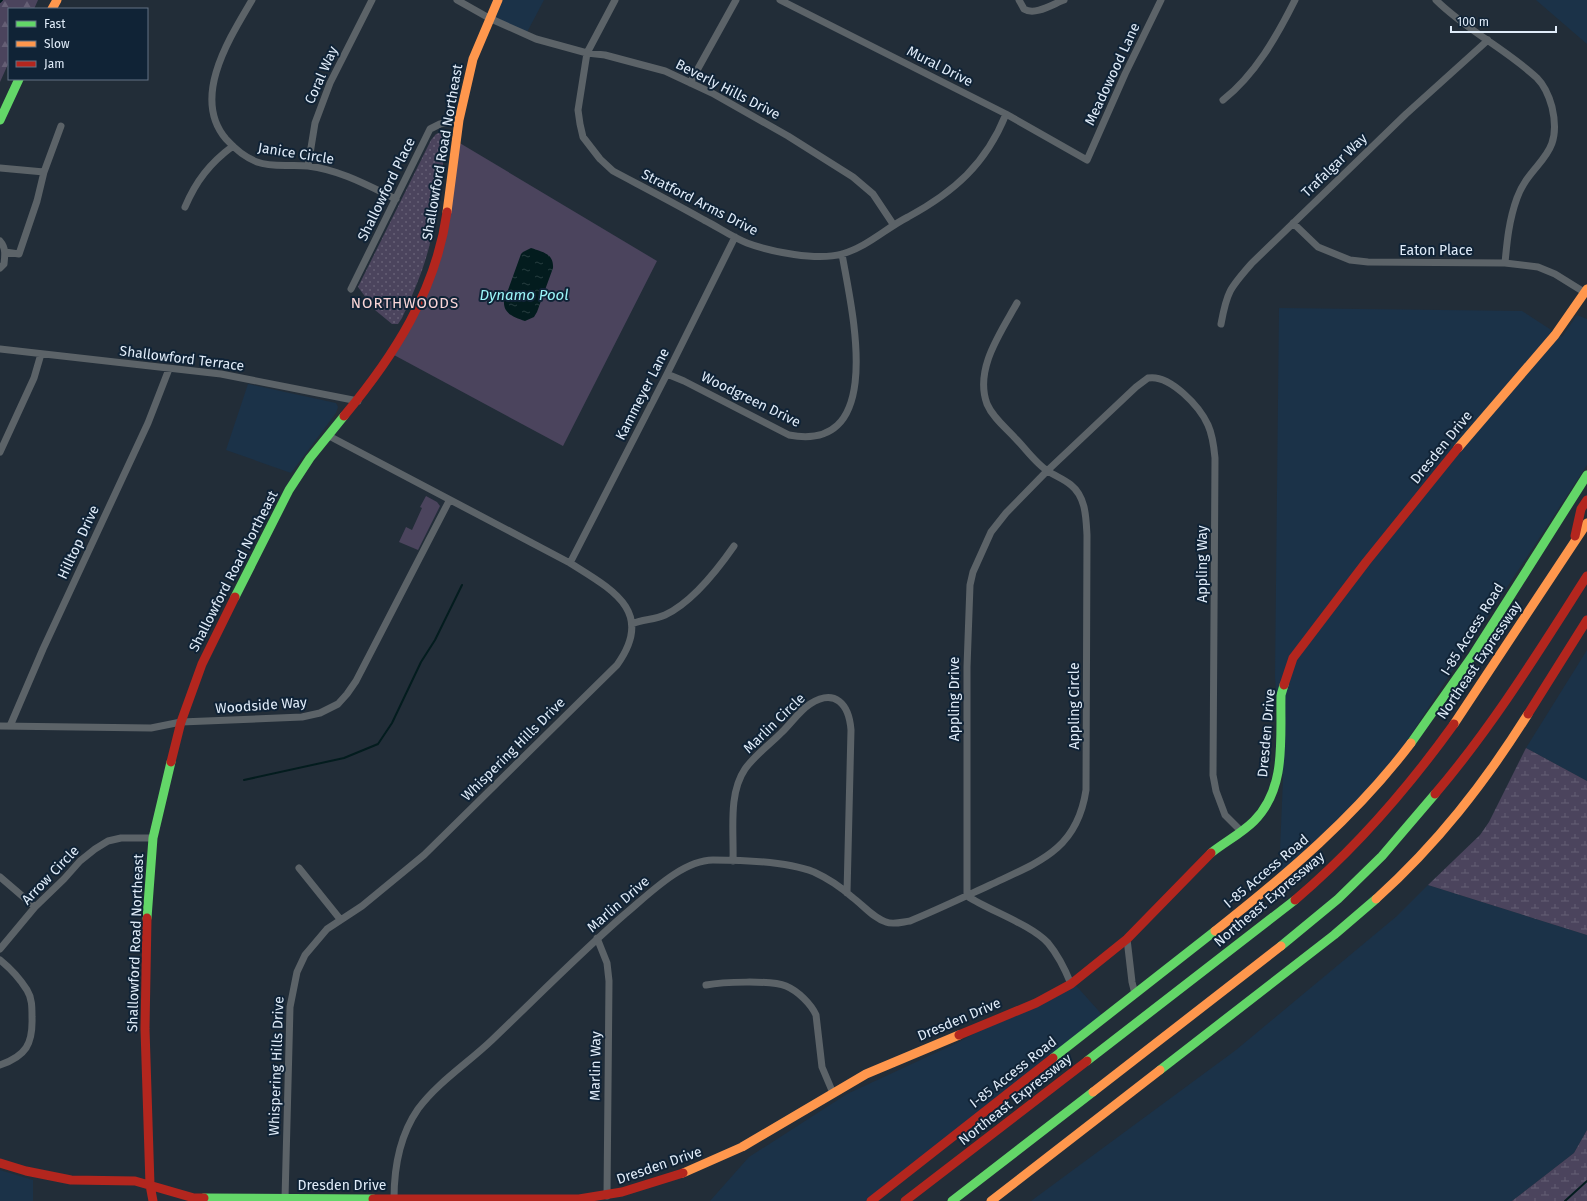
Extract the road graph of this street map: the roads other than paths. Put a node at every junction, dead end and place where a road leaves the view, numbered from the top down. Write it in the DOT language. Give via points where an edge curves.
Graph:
graph roads {
  1 [pos="252,0"];
  2 [pos="372,0"];
  3 [pos="457,0"];
  4 [pos="498,0"];
  5 [pos="615,0"];
  6 [pos="736,0"];
  7 [pos="780,0"];
  8 [pos="1019,0"];
  9 [pos="1064,0"];
  10 [pos="1161,0"];
  11 [pos="1295,0"];
  12 [pos="1436,0"];
  13 [pos="489,18"];
  14 [pos="1488,40"];
  15 [pos="587,53"];
  16 [pos="19,80"];
  17 [pos="690,83"];
  18 [pos="1223,100"];
  19 [pos="1006,114"];
  20 [pos="0,119"];
  21 [pos="459,120"];
  22 [pos="61,126"];
  23 [pos="233,146"];
  24 [pos="1087,160"];
  25 [pos="308,166"];
  26 [pos="0,168"];
  27 [pos="44,172"];
  28 [pos="396,199"];
  29 [pos="185,207"];
  30 [pos="1293,223"];
  31 [pos="893,224"];
  32 [pos="735,237"];
  33 [pos="0,241"];
  34 [pos="5,252"];
  35 [pos="842,254"];
  36 [pos="1505,263"];
  37 [pos="0,268"];
  38 [pos="351,289"];
  39 [pos="1586,290"];
  40 [pos="1017,302"];
  41 [pos="1221,324"];
  42 [pos="0,349"];
  43 [pos="40,354"];
  44 [pos="169,369"];
  45 [pos="667,374"];
  46 [pos="358,401"];
  47 [pos="1107,414"];
  48 [pos="329,436"];
  49 [pos="0,452"];
  50 [pos="1047,471"];
  51 [pos="1587,475"];
  52 [pos="1587,500"];
  53 [pos="449,501"];
  54 [pos="1587,524"];
  55 [pos="1573,544"];
  56 [pos="734,546"];
  57 [pos="570,563"];
  58 [pos="1587,576"];
  59 [pos="1587,620"];
  60 [pos="632,624"];
  61 [pos="181,722"];
  62 [pos="0,726"];
  63 [pos="10,726"];
  64 [pos="1240,831"];
  65 [pos="153,838"];
  66 [pos="733,861"];
  67 [pos="299,868"];
  68 [pos="0,877"];
  69 [pos="847,893"];
  70 [pos="967,896"];
  71 [pos="35,907"];
  72 [pos="340,919"];
  73 [pos="597,938"];
  74 [pos="1127,939"];
  75 [pos="0,949"];
  76 [pos="0,960"];
  77 [pos="1070,984"];
  78 [pos="706,985"];
  79 [pos="1135,994"];
  80 [pos="0,1065"];
  81 [pos="833,1094"];
  82 [pos="0,1163"];
  83 [pos="150,1185"];
  84 [pos="608,1196"];
  85 [pos="285,1199"];
  86 [pos="394,1199"];
  87 [pos="153,1201"];
  88 [pos="871,1201"];
  89 [pos="905,1201"];
  90 [pos="952,1201"];
  91 [pos="991,1201"];
  1 -- 23 [label="street, Janice Circle" via="215,73 212,111 214,121"];
  2 -- 25 [label="street, Coral Way" via="327,90 315,123"];
  3 -- 13 [label="street, Beverly Hills Drive"];
  4 -- 13 [label="main road, Shallowford Road Northeast"];
  5 -- 15 [label="street, Stratford Arms Drive"];
  6 -- 17 [label="street"];
  7 -- 19 [label="street, Mural Drive"];
  8 -- 9 [label="street" via="1024,10 1029,12"];
  10 -- 24 [label="street, Meadowood Lane"];
  11 -- 18 [label="street" via="1264,55 1234,92"];
  12 -- 14 [label="street"];
  13 -- 15 [label="street, Beverly Hills Drive" via="536,39"];
  13 -- 21 [label="main road, Shallowford Road Northeast" via="473,60"];
  14 -- 30 [label="street, Trafalgar Way" via="1406,114"];
  14 -- 36 [label="street" via="1538,79 1549,93 1555,130 1545,158 1526,180 1517,198 1508,228"];
  15 -- 17 [label="street, Beverly Hills Drive" via="605,55 665,71"];
  15 -- 32 [label="street, Stratford Arms Drive" via="580,93 580,124 583,137 600,159 613,171"];
  16 -- 20 [label="main road"];
  17 -- 31 [label="street, Beverly Hills Drive" via="788,136 853,177 873,194"];
  19 -- 24 [label="street, Mural Drive"];
  19 -- 31 [label="street, Stratford Arms Drive" via="998,135 985,156 968,175 924,208"];
  21 -- 28 [label="street, Shallowford Place" via="440,124 430,130"];
  21 -- 46 [label="main road, Shallowford Road Northeast" via="444,232 426,290 408,328 376,379"];
  22 -- 27 [label="street"];
  23 -- 25 [label="street, Janice Circle" via="240,154 259,163"];
  23 -- 29 [label="street" via="214,160 191,192"];
  25 -- 28 [label="street, Janice Circle" via="348,175"];
  26 -- 27 [label="street"];
  27 -- 34 [label="street" via="19,254"];
  28 -- 38 [label="street, Shallowford Place"];
  30 -- 36 [label="street, Eaton Place" via="1318,247 1350,260"];
  30 -- 41 [label="street, Trafalgar Way" via="1231,287 1226,297"];
  31 -- 35 [label="street, Stratford Arms Drive" via="867,243"];
  32 -- 35 [label="street, Stratford Arms Drive" via="746,243 775,251 814,256"];
  32 -- 45 [label="street, Kammeyer Lane"];
  33 -- 34 [label="street"];
  34 -- 37 [label="street" via="4,264"];
  35 -- 45 [label="street, Woodgreen Drive" via="854,329 856,363 849,412 831,431 804,438 789,435"];
  36 -- 39 [label="street, Eaton Place" via="1538,267"];
  39 -- 64 [label="main road, Dresden Drive" via="1555,335 1474,428 1366,562 1293,658 1282,695 1279,774 1274,792 1254,822"];
  40 -- 50 [label="street" via="990,352 984,388 987,404 994,416"];
  42 -- 43 [label="street, Shallowford Terrace"];
  43 -- 44 [label="street, Shallowford Terrace"];
  43 -- 49 [label="street" via="34,378"];
  44 -- 46 [label="street, Shallowford Terrace" via="221,374"];
  44 -- 63 [label="street, Hilltop Drive" via="148,423"];
  45 -- 57 [label="street, Kammeyer Lane"];
  46 -- 48 [label="main road, Shallowford Road Northeast"];
  47 -- 50 [label="street, Appling Drive"];
  47 -- 64 [label="street, Appling Way" via="1148,378 1162,379 1176,386 1195,406 1208,425 1213,439 1214,774 1216,791 1225,814"];
  48 -- 53 [label="street, Whispering Hills Drive"];
  48 -- 61 [label="main road, Shallowford Road Northeast" via="310,458 289,490 202,664"];
  50 -- 70 [label="street, Appling Drive" via="992,532 981,553 970,585 966,667"];
  50 -- 70 [label="street, Appling Circle" via="1072,485 1081,497 1085,513 1087,715 1086,790 1083,809 1066,839 1033,866"];
  51 -- 79 [label="main road, I-85 Access Road" via="1450,690 1372,791 1302,860 1262,895"];
  52 -- 55 [label="main road" via="1582,509"];
  53 -- 57 [label="street, Whispering Hills Drive"];
  53 -- 61 [label="street, Woodside Way" via="356,681 338,704 320,713 302,717"];
  54 -- 55 [label="main road, Northeast Expressway"];
  55 -- 89 [label="main road, Northeast Expressway" via="1458,719 1376,822 1336,862 1296,899"];
  56 -- 60 [label="street" via="717,570 666,615"];
  57 -- 60 [label="street, Whispering Hills Drive" via="617,595 626,605"];
  58 -- 90 [label="main road" via="1504,705 1456,769 1382,856 1338,899 1238,981"];
  59 -- 91 [label="main road" via="1508,746 1473,796 1424,854 1334,935"];
  60 -- 72 [label="street, Whispering Hills Drive" via="626,652 617,664 424,855 362,906"];
  61 -- 63 [label="street, Woodside Way" via="151,728"];
  61 -- 65 [label="main road, Shallowford Road Northeast"];
  62 -- 63 [label="street, Woodside Way"];
  64 -- 74 [label="main road, Dresden Drive" via="1212,852"];
  65 -- 71 [label="street, Arrow Circle" via="121,838 108,841 80,861"];
  65 -- 83 [label="main road, Shallowford Road Northeast" via="147,904 145,1029"];
  66 -- 69 [label="street, Marlin Drive" via="794,866 815,873"];
  66 -- 69 [label="street, Marlin Circle" via="733,803 745,769 809,704 824,698 834,699 847,708 850,715"];
  66 -- 73 [label="street, Marlin Drive" via="711,860 673,875"];
  67 -- 72 [label="street"];
  68 -- 71 [label="street"];
  69 -- 70 [label="street, Marlin Drive" via="887,923 910,921"];
  70 -- 77 [label="street" via="1047,942 1061,961"];
  71 -- 75 [label="street, Arrow Circle"];
  72 -- 85 [label="street, Whispering Hills Drive" via="312,946 297,972 292,989"];
  73 -- 84 [label="street, Marlin Way" via="607,963 609,981"];
  73 -- 86 [label="street, Marlin Drive" via="493,1039 429,1096 418,1110 400,1148"];
  74 -- 77 [label="main road, Dresden Drive"];
  74 -- 79 [label="street"];
  76 -- 80 [label="street" via="28,991 32,1003 32,1026 31,1040 20,1056"];
  77 -- 81 [label="main road, Dresden Drive" via="1036,1002 866,1074"];
  78 -- 81 [label="street" via="718,982 778,984 795,991 813,1008 816,1015 822,1067"];
  79 -- 88 [label="main road, I-85 Access Road"];
  81 -- 84 [label="main road, Dresden Drive" via="742,1147 686,1173"];
  82 -- 83 [label="main road, Dresden Drive" via="70,1180 135,1181"];
  83 -- 85 [label="main road, Dresden Drive" via="194,1198"];
  83 -- 87 [label="main road, Shallowford Road Northeast"];
  84 -- 86 [label="main road, Dresden Drive" via="579,1199"];
  85 -- 86 [label="main road, Dresden Drive"];
}
